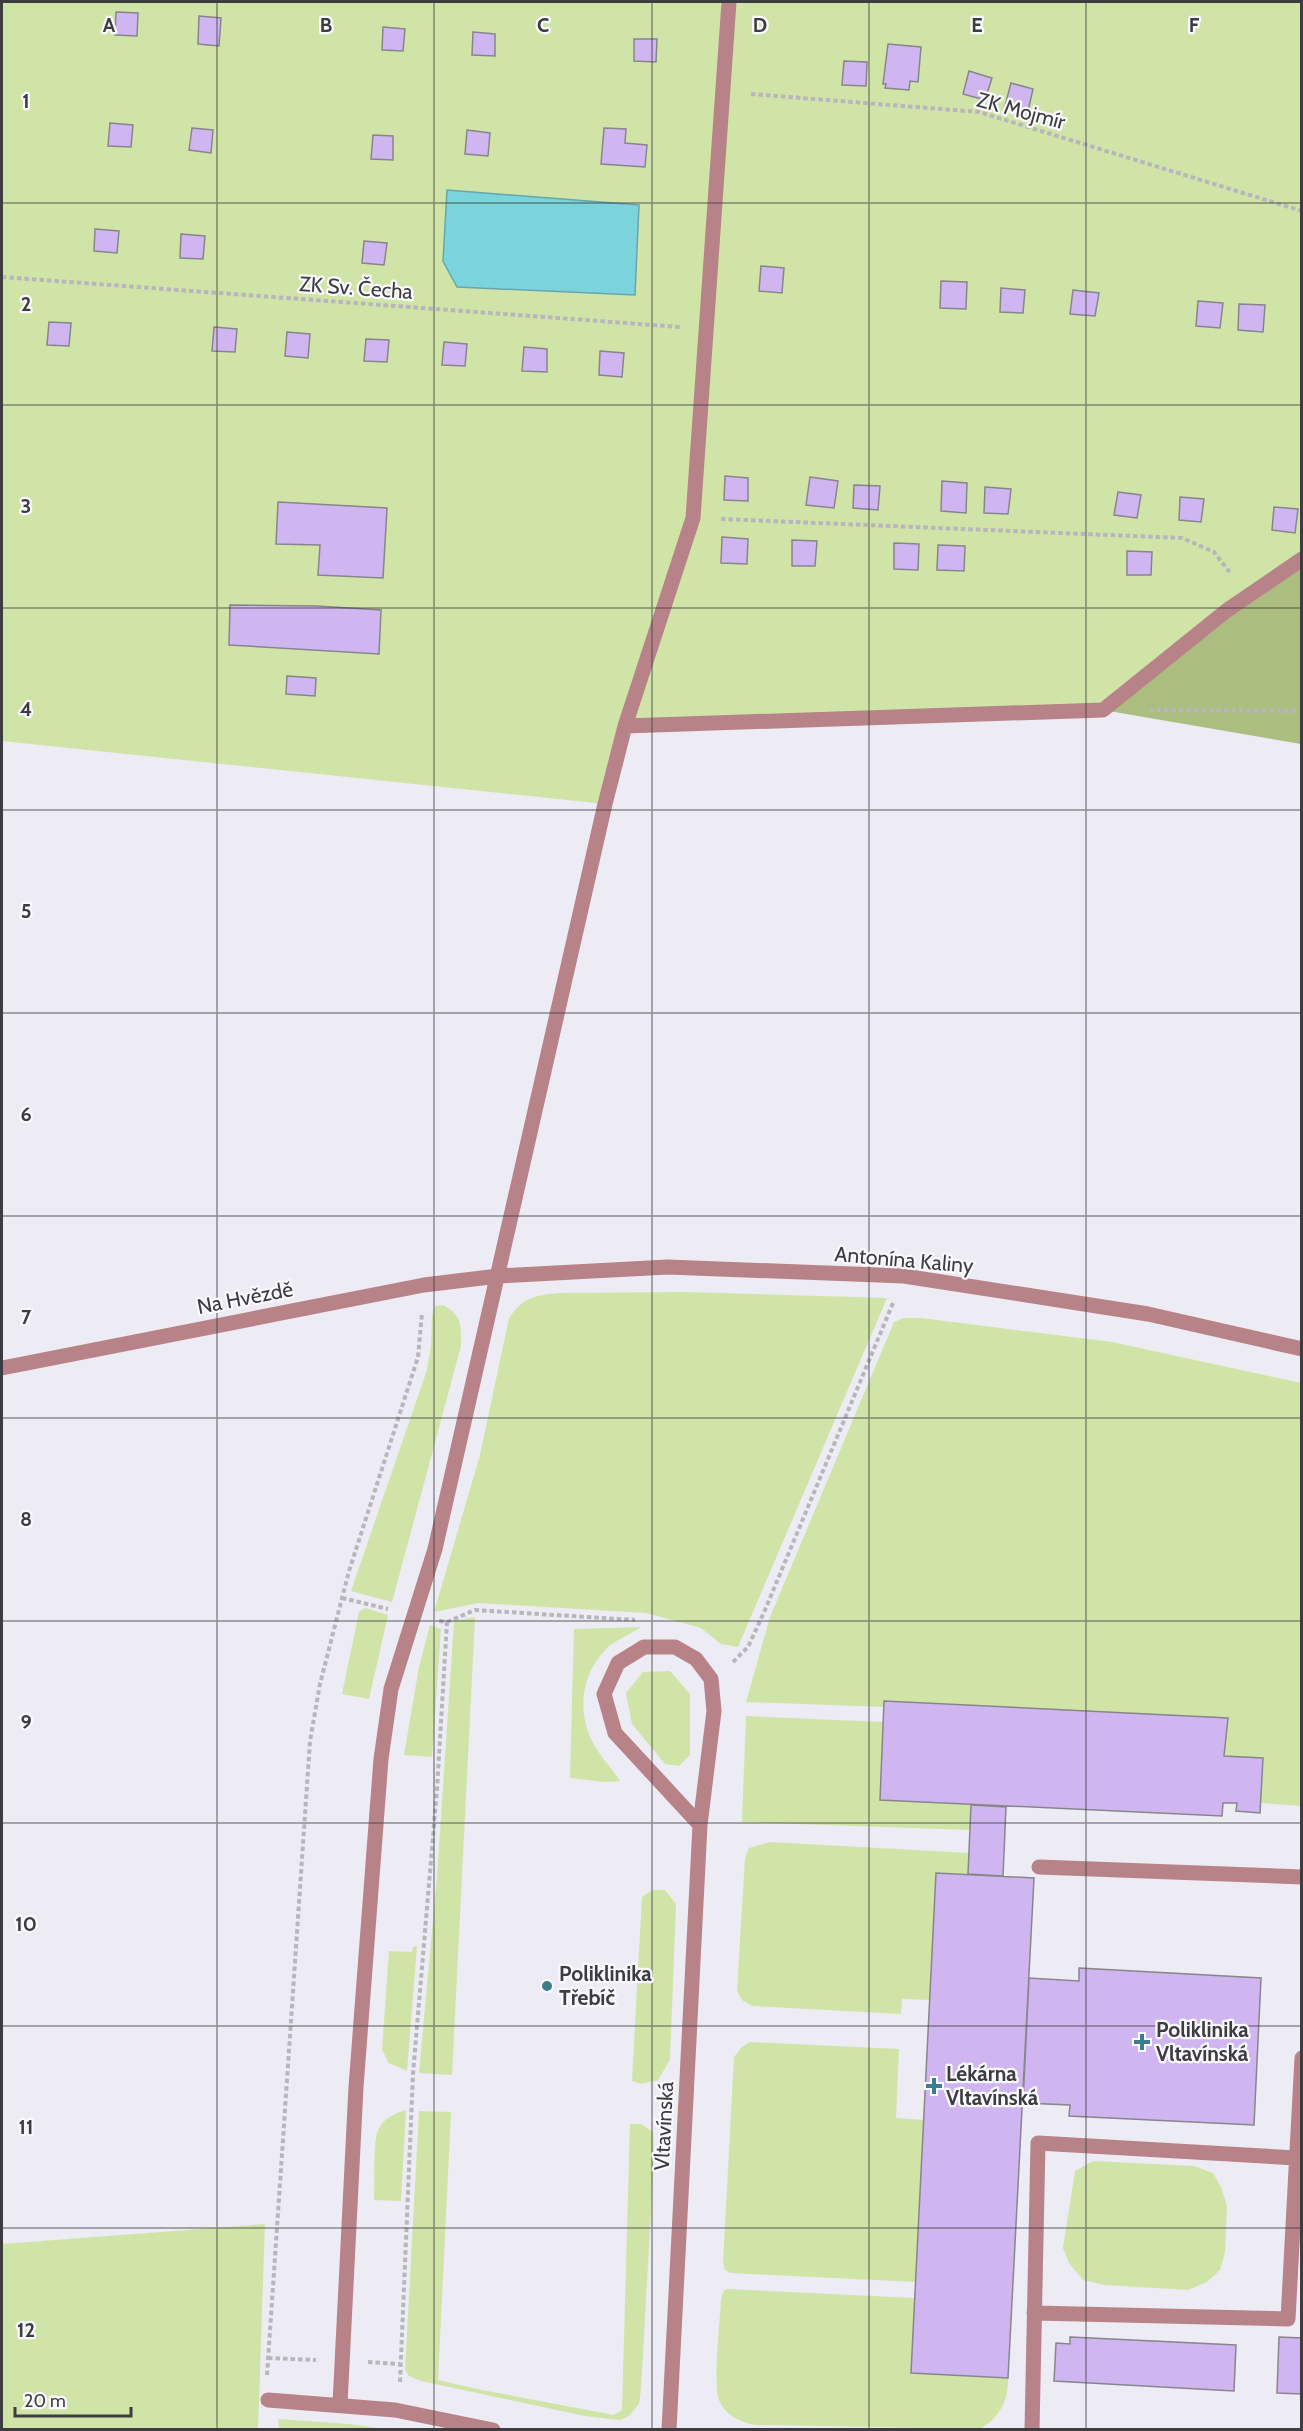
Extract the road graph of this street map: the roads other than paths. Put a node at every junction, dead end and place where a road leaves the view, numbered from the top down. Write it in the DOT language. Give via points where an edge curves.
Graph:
graph roads {
  1 [pos="729,2"];
  2 [pos="1302,559"];
  3 [pos="625,726"];
  4 [pos="498,1276"];
  5 [pos="1302,1349"];
  6 [pos="2,1368"];
  7 [pos="700,1825"];
  8 [pos="1039,1867"];
  9 [pos="1302,1877"];
  10 [pos="1302,2058"];
  11 [pos="1296,2158"];
  12 [pos="1034,2313"];
  13 [pos="268,2400"];
  14 [pos="340,2404"];
  15 [pos="493,2430"];
  16 [pos="669,2430"];
  17 [pos="1032,2430"];
  1 -- 3 [label="street" via="693,518"];
  2 -- 3 [label="street" via="1246,597 1103,710"];
  3 -- 4 [label="street"];
  4 -- 5 [label="street, Antonína Kaliny" via="668,1267 904,1276 1148,1314"];
  4 -- 6 [label="street, Na Hvězdě" via="424,1285"];
  4 -- 14 [label="street" via="435,1549 392,1689 381,1759 356,2086"];
  7 -- 7 [label="street, Vltavínská" via="615,1733 604,1694 618,1663 644,1647 675,1647 696,1659 711,1680 714,1711"];
  7 -- 16 [label="street, Vltavínská"];
  8 -- 9 [label="street"];
  10 -- 11 [label="street"];
  11 -- 12 [label="street" via="1288,2319"];
  11 -- 12 [label="street" via="1038,2143"];
  12 -- 17 [label="street"];
  13 -- 14 [label="street"];
  14 -- 15 [label="street" via="395,2409"];
}
